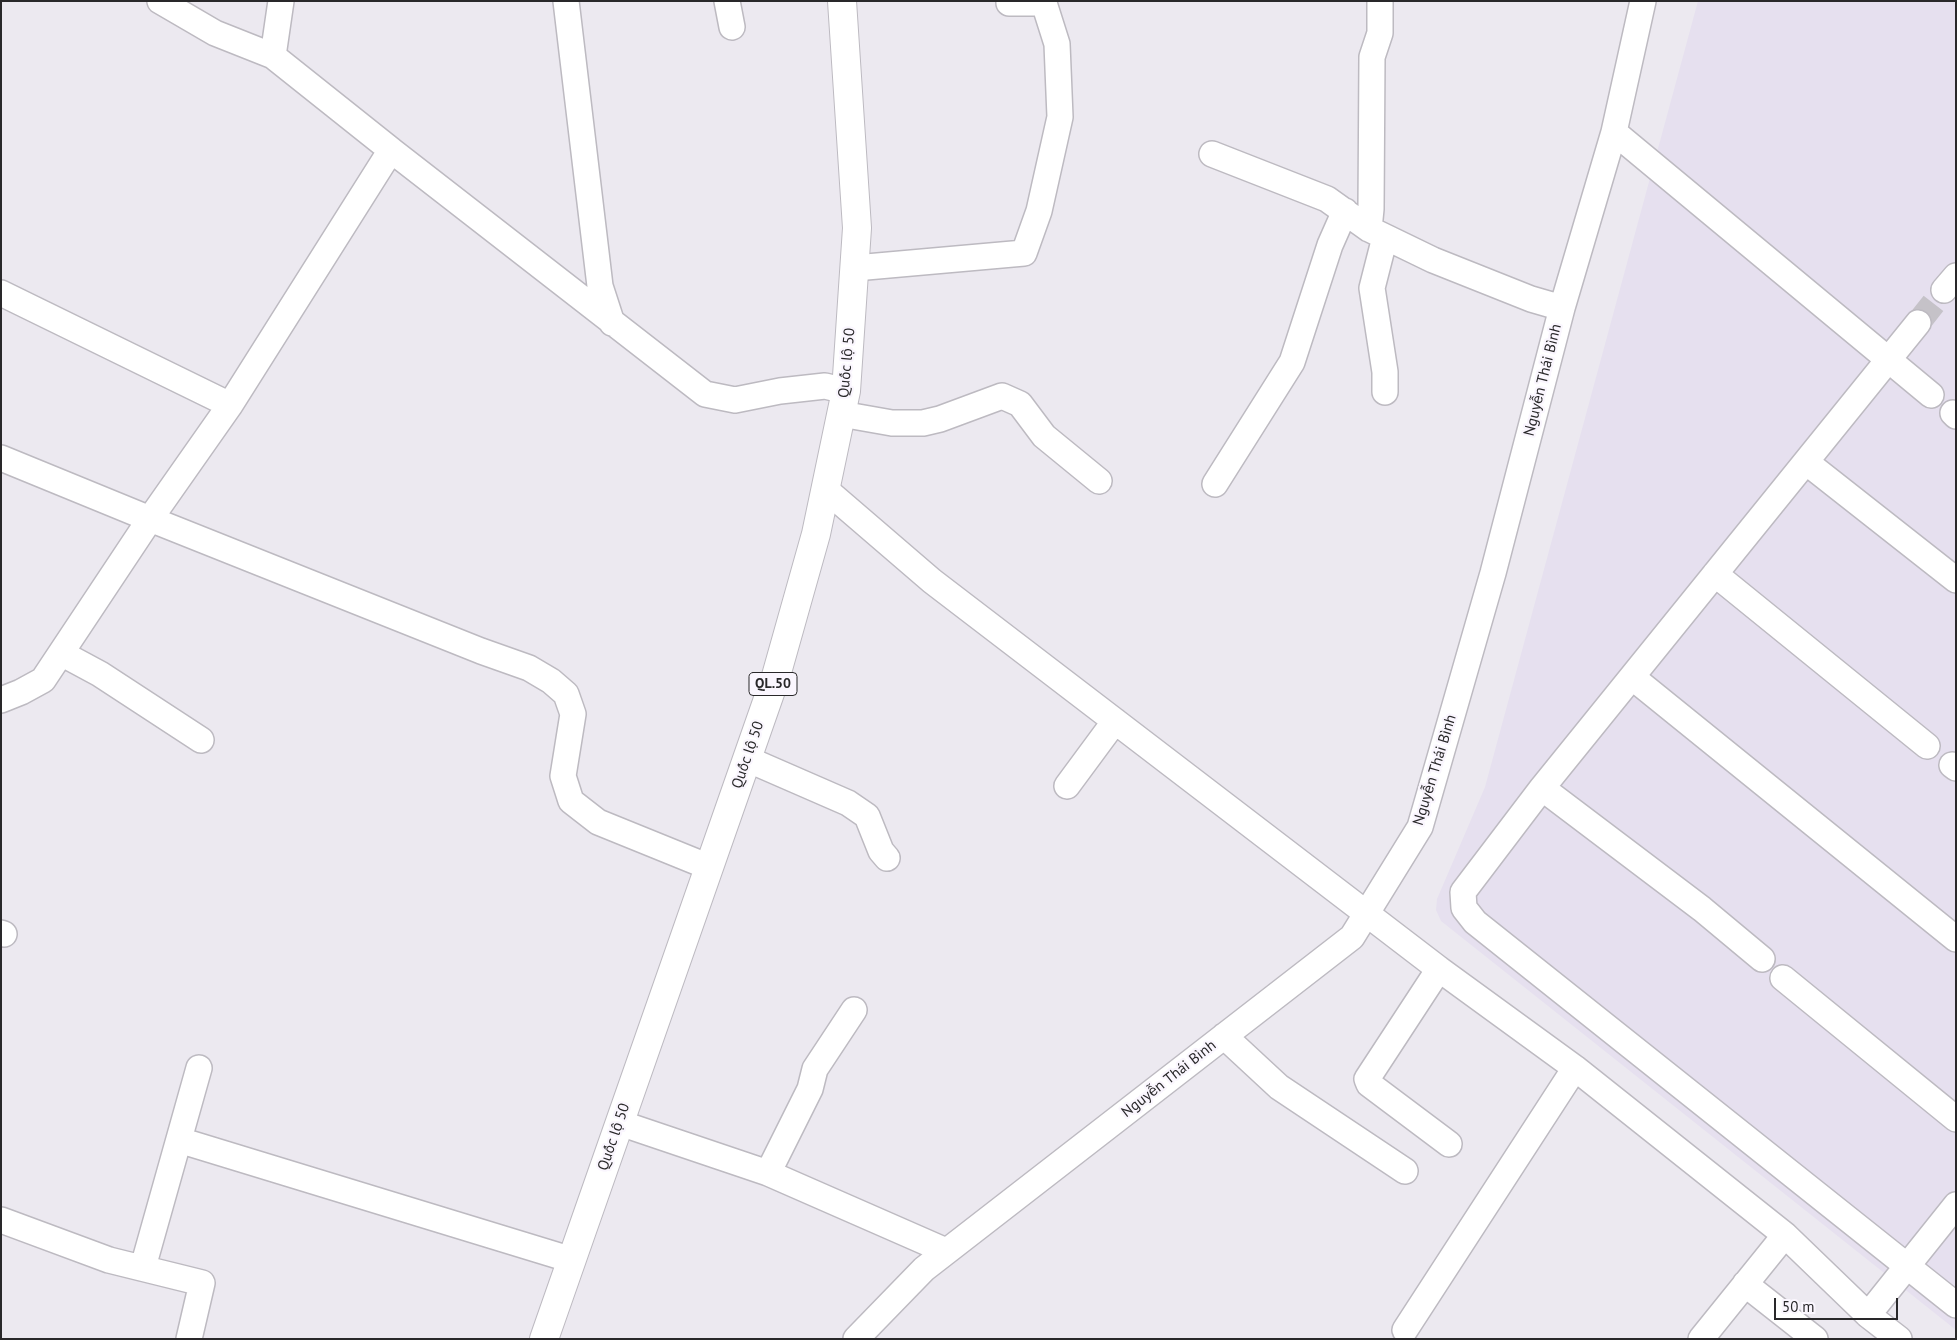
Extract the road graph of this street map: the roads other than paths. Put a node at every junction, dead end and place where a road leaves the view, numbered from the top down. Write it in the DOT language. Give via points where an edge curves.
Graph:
graph roads {
  1 [pos="160,1"];
  2 [pos="281,1"];
  3 [pos="566,1"];
  4 [pos="728,1"];
  5 [pos="842,1"];
  6 [pos="1009,1"];
  7 [pos="1380,1"];
  8 [pos="1643,1"];
  9 [pos="732,27"];
  10 [pos="273,56"];
  11 [pos="1614,132"];
  12 [pos="391,150"];
  13 [pos="1212,154"];
  14 [pos="1345,211"];
  15 [pos="1377,233"];
  16 [pos="855,268"];
  17 [pos="1,293"];
  18 [pos="1562,308"];
  19 [pos="612,323"];
  20 [pos="1918,323"];
  21 [pos="1888,361"];
  22 [pos="1385,392"];
  23 [pos="1931,395"];
  24 [pos="844,403"];
  25 [pos="230,405"];
  26 [pos="1,458"];
  27 [pos="1806,462"];
  28 [pos="1099,481"];
  29 [pos="1215,484"];
  30 [pos="826,489"];
  31 [pos="165,525"];
  32 [pos="1715,574"];
  33 [pos="1956,580"];
  34 [pos="65,656"];
  35 [pos="1632,677"];
  36 [pos="1,700"];
  37 [pos="1116,721"];
  38 [pos="201,740"];
  39 [pos="1927,746"];
  40 [pos="747,759"];
  41 [pos="1067,786"];
  42 [pos="1542,788"];
  43 [pos="887,858"];
  44 [pos="709,867"];
  45 [pos="1367,913"];
  46 [pos="1956,940"];
  47 [pos="1762,960"];
  48 [pos="1439,969"];
  49 [pos="1783,978"];
  50 [pos="854,1010"];
  51 [pos="1224,1036"];
  52 [pos="199,1068"];
  53 [pos="1575,1068"];
  54 [pos="1956,1118"];
  55 [pos="620,1123"];
  56 [pos="179,1140"];
  57 [pos="1449,1144"];
  58 [pos="1405,1172"];
  59 [pos="768,1173"];
  60 [pos="1956,1205"];
  61 [pos="1,1220"];
  62 [pos="1785,1235"];
  63 [pos="946,1251"];
  64 [pos="572,1260"];
  65 [pos="1906,1266"];
  66 [pos="143,1267"];
  67 [pos="1745,1284"];
  68 [pos="1956,1305"];
  69 [pos="1868,1315"];
  70 [pos="1405,1330"];
  71 [pos="189,1339"];
  72 [pos="544,1339"];
  73 [pos="856,1339"];
  74 [pos="1700,1339"];
  75 [pos="1814,1339"];
  76 [pos="1899,1339"];
  1 -- 10 [label="street" via="215,33"];
  2 -- 10 [label="street"];
  3 -- 19 [label="street" via="600,286"];
  4 -- 9 [label="street"];
  5 -- 16 [label="main road, Quốc lộ 50 / QL.50" via="858,228"];
  6 -- 16 [label="street" via="1044,3 1057,44 1060,117 1039,211 1024,253"];
  7 -- 15 [label="street" via="1380,33 1372,57 1371,210"];
  8 -- 11 [label="street, Nguyễn Thái Bình"];
  10 -- 12 [label="street"];
  11 -- 18 [label="street, Nguyễn Thái Bình"];
  11 -- 21 [label="street"];
  12 -- 19 [label="street"];
  12 -- 25 [label="street"];
  13 -- 14 [label="street" via="1327,199"];
  14 -- 15 [label="street"];
  14 -- 29 [label="street" via="1330,245 1292,362"];
  15 -- 18 [label="street" via="1530,299"];
  15 -- 22 [label="street" via="1372,288"];
  16 -- 24 [label="main road, Quốc lộ 50 / QL.50"];
  17 -- 25 [label="street"];
  18 -- 45 [label="street, Nguyễn Thái Bình" via="1493,573 1420,827"];
  19 -- 24 [label="street" via="706,394 735,400 825,386"];
  20 -- 21 [label="street"];
  21 -- 23 [label="street"];
  21 -- 27 [label="street"];
  24 -- 28 [label="street" via="892,423 923,422 1002,396 1020,404 1044,436"];
  24 -- 30 [label="main road, Quốc lộ 50 / QL.50"];
  25 -- 31 [label="street"];
  26 -- 31 [label="street"];
  27 -- 32 [label="street"];
  27 -- 33 [label="street"];
  30 -- 37 [label="street" via="932,581"];
  30 -- 40 [label="main road, Quốc lộ 50 / QL.50" via="776,676"];
  31 -- 34 [label="street"];
  31 -- 44 [label="street" via="529,668 551,681 566,694 573,714 563,776 571,801 598,822"];
  32 -- 35 [label="street"];
  32 -- 39 [label="street"];
  34 -- 36 [label="street" via="43,680"];
  34 -- 38 [label="street" via="100,674"];
  35 -- 42 [label="street"];
  35 -- 46 [label="street"];
  37 -- 41 [label="street"];
  37 -- 45 [label="street"];
  40 -- 43 [label="street" via="848,803 867,816"];
  40 -- 44 [label="main road, Quốc lộ 50 / QL.50"];
  42 -- 47 [label="street" via="1702,909"];
  42 -- 65 [label="street" via="1463,892 1464,908 1475,922"];
  44 -- 55 [label="main road, Quốc lộ 50 / QL.50"];
  45 -- 48 [label="street"];
  45 -- 51 [label="street, Nguyễn Thái Bình" via="1352,937"];
  48 -- 53 [label="street"];
  48 -- 57 [label="street" via="1367,1079 1368,1084"];
  49 -- 54 [label="street"];
  50 -- 59 [label="street" via="815,1069 810,1089"];
  51 -- 58 [label="street" via="1279,1087"];
  51 -- 63 [label="street, Nguyễn Thái Bình"];
  52 -- 56 [label="street"];
  53 -- 62 [label="street"];
  53 -- 70 [label="street"];
  55 -- 59 [label="street"];
  55 -- 64 [label="main road, Quốc lộ 50 / QL.50"];
  56 -- 64 [label="street"];
  56 -- 66 [label="street"];
  59 -- 63 [label="street"];
  60 -- 65 [label="street"];
  61 -- 66 [label="street" via="109,1260"];
  62 -- 67 [label="street"];
  62 -- 69 [label="street"];
  63 -- 73 [label="street, Nguyễn Thái Bình" via="924,1269"];
  64 -- 72 [label="main road, Quốc lộ 50 / QL.50"];
  65 -- 68 [label="street"];
  65 -- 69 [label="street"];
  66 -- 71 [label="street" via="202,1283"];
  67 -- 74 [label="street"];
  67 -- 75 [label="street"];
  69 -- 76 [label="street"];
}
